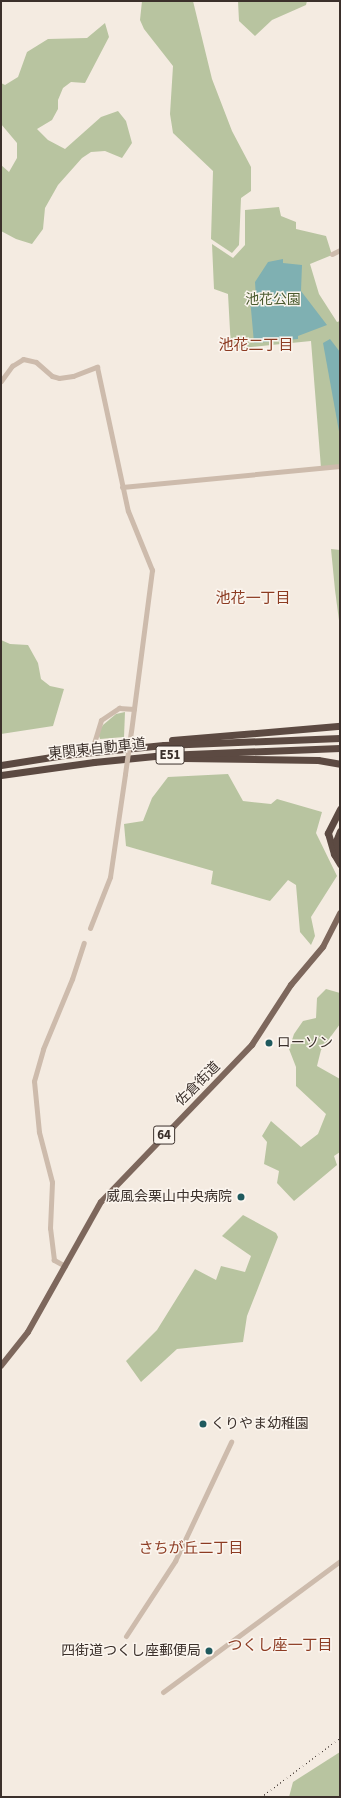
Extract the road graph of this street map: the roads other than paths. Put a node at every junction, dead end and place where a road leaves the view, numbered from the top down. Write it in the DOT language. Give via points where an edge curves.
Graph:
graph roads {
  1 [pos="340,250"];
  2 [pos="332,254"];
  3 [pos="1,381"];
  4 [pos="340,466"];
  5 [pos="122,487"];
  6 [pos="134,709"];
  7 [pos="340,726"];
  8 [pos="340,738"];
  9 [pos="94,743"];
  10 [pos="340,748"];
  11 [pos="113,750"];
  12 [pos="123,759"];
  13 [pos="340,764"];
  14 [pos="1,765"];
  15 [pos="1,775"];
  16 [pos="340,809"];
  17 [pos="340,831"];
  18 [pos="340,855"];
  19 [pos="340,864"];
  20 [pos="340,913"];
  21 [pos="90,928"];
  22 [pos="84,943"];
  23 [pos="65,1266"];
  24 [pos="1,1366"];
  25 [pos="231,1442"];
  26 [pos="340,1561"];
  27 [pos="126,1636"];
  28 [pos="163,1692"];
  1 -- 2 [label="street"];
  3 -- 5 [label="street" via="12,366 23,359 36,362 52,376 59,378 97,367"];
  4 -- 5 [label="street"];
  5 -- 6 [label="street" via="128,511 152,570 153,580"];
  6 -- 9 [label="street" via="119,708 101,720 95,732"];
  6 -- 21 [label="street, bridge" via="110,877"];
  7 -- 11 [label="highway" via="192,737"];
  8 -- 11 [label="highway, 東関東自動車道 / E51" via="218,741"];
  10 -- 12 [label="highway, 東関東自動車道 / E51"];
  11 -- 14 [label="highway, 東関東自動車道 / E51"];
  12 -- 13 [label="highway" via="277,759 318,760"];
  12 -- 15 [label="highway, 東関東自動車道 / E51"];
  16 -- 19 [label="highway" via="328,833"];
  17 -- 18 [label="highway" via="336,841"];
  20 -- 23 [label="main road, 佐倉街道 / 64" via="323,947 291,985 248,1050 109,1191 93,1214"];
  22 -- 23 [label="street" via="34,1082 39,1132 52,1182 50,1221 54,1260"];
  23 -- 24 [label="main road, 佐倉街道 / 64" via="28,1332"];
  25 -- 27 [label="street" via="176,1560"];
  26 -- 28 [label="street"];
}
